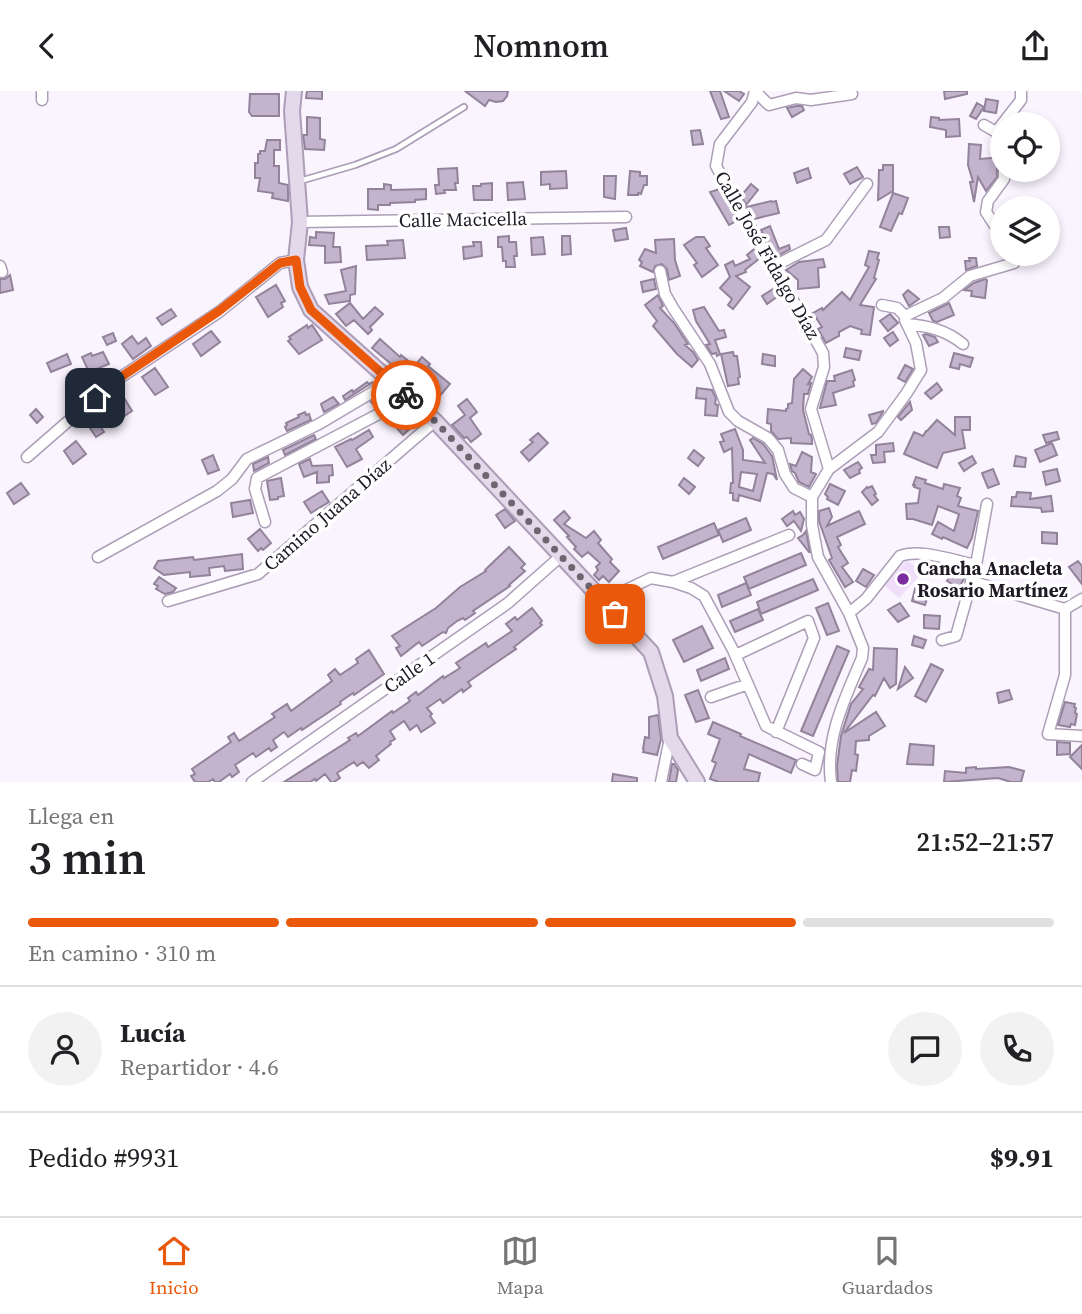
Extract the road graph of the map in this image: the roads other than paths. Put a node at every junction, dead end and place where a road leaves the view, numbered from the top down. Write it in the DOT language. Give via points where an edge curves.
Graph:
graph roads {
  1 [pos="294,91"];
  2 [pos="755,91"];
  3 [pos="1021,91"];
  4 [pos="852,94"];
  5 [pos="464,107"];
  6 [pos="1012,112"];
  7 [pos="984,125"];
  8 [pos="990,128"];
  9 [pos="297,182"];
  10 [pos="867,184"];
  11 [pos="990,198"];
  12 [pos="626,217"];
  13 [pos="990,218"];
  14 [pos="300,222"];
  15 [pos="296,260"];
  16 [pos="774,266"];
  17 [pos="1005,266"];
  18 [pos="660,271"];
  19 [pos="882,305"];
  20 [pos="906,320"];
  21 [pos="962,344"];
  22 [pos="386,379"];
  23 [pos="409,398"];
  24 [pos="435,421"];
  25 [pos="27,457"];
  26 [pos="829,469"];
  27 [pos="812,497"];
  28 [pos="987,503"];
  29 [pos="265,522"];
  30 [pos="789,535"];
  31 [pos="561,556"];
  32 [pos="98,557"];
  33 [pos="976,565"];
  34 [pos="971,581"];
  35 [pos="673,582"];
  36 [pos="1082,599"];
  37 [pos="169,601"];
  38 [pos="603,601"];
  39 [pos="1065,609"];
  40 [pos="849,613"];
  41 [pos="942,640"];
  42 [pos="736,655"];
  43 [pos="748,684"];
  44 [pos="711,697"];
  45 [pos="776,732"];
  46 [pos="1082,736"];
  47 [pos="670,738"];
  48 [pos="802,764"];
  49 [pos="252,782"];
  50 [pos="661,782"];
  51 [pos="696,782"];
  52 [pos="831,782"];
  1 -- 9 [label="street"];
  2 -- 4 [label="street" via="769,105"];
  2 -- 16 [label="street, Calle José Fidalgo Díaz" via="752,102 720,144 716,166"];
  3 -- 6 [label="street" via="1021,100"];
  5 -- 9 [label="lane" via="396,149"];
  7 -- 8 [label="street"];
  9 -- 14 [label="street"];
  10 -- 16 [label="street" via="826,240"];
  11 -- 13 [label="street" via="986,212"];
  12 -- 14 [label="street, Calle Macicella"];
  14 -- 15 [label="street"];
  15 -- 22 [label="street" via="300,287 311,310"];
  15 -- 25 [label="street" via="280,263 219,311 112,383"];
  16 -- 26 [label="street, Calle José Fidalgo Díaz" via="823,353 824,367 811,409"];
  17 -- 20 [label="street" via="970,277"];
  18 -- 27 [label="street" via="666,294 710,364 729,412 768,438 794,488"];
  19 -- 20 [label="street" via="897,307"];
  20 -- 21 [label="street" via="928,325"];
  20 -- 26 [label="street" via="916,342 920,370 878,432"];
  22 -- 23 [label="street"];
  22 -- 32 [label="street" via="373,392 319,424 247,459 217,491"];
  23 -- 24 [label="street"];
  23 -- 29 [label="street" via="257,478 255,489"];
  24 -- 31 [label="street"];
  24 -- 37 [label="street, Camino Juana Díaz" via="258,574"];
  26 -- 27 [label="street"];
  27 -- 40 [label="street" via="818,557"];
  28 -- 33 [label="street"];
  30 -- 35 [label="street"];
  31 -- 38 [label="street"];
  31 -- 49 [label="street, Calle 1" via="508,603"];
  33 -- 34 [label="street"];
  33 -- 40 [label="street" via="905,554"];
  34 -- 39 [label="street"];
  34 -- 41 [label="street" via="956,636"];
  35 -- 38 [label="street" via="651,578"];
  35 -- 42 [label="street" via="704,596"];
  36 -- 39 [label="street"];
  38 -- 47 [label="street" via="651,652 665,695"];
  39 -- 46 [label="street" via="1065,675 1048,734"];
  40 -- 52 [label="street" via="863,648 838,717 830,752"];
  42 -- 43 [label="street"];
  42 -- 45 [label="street" via="808,621 814,638"];
  43 -- 44 [label="street"];
  43 -- 45 [label="street" via="766,726"];
  45 -- 48 [label="street" via="819,752 815,770"];
  47 -- 50 [label="street"];
  47 -- 51 [label="street"];
}
